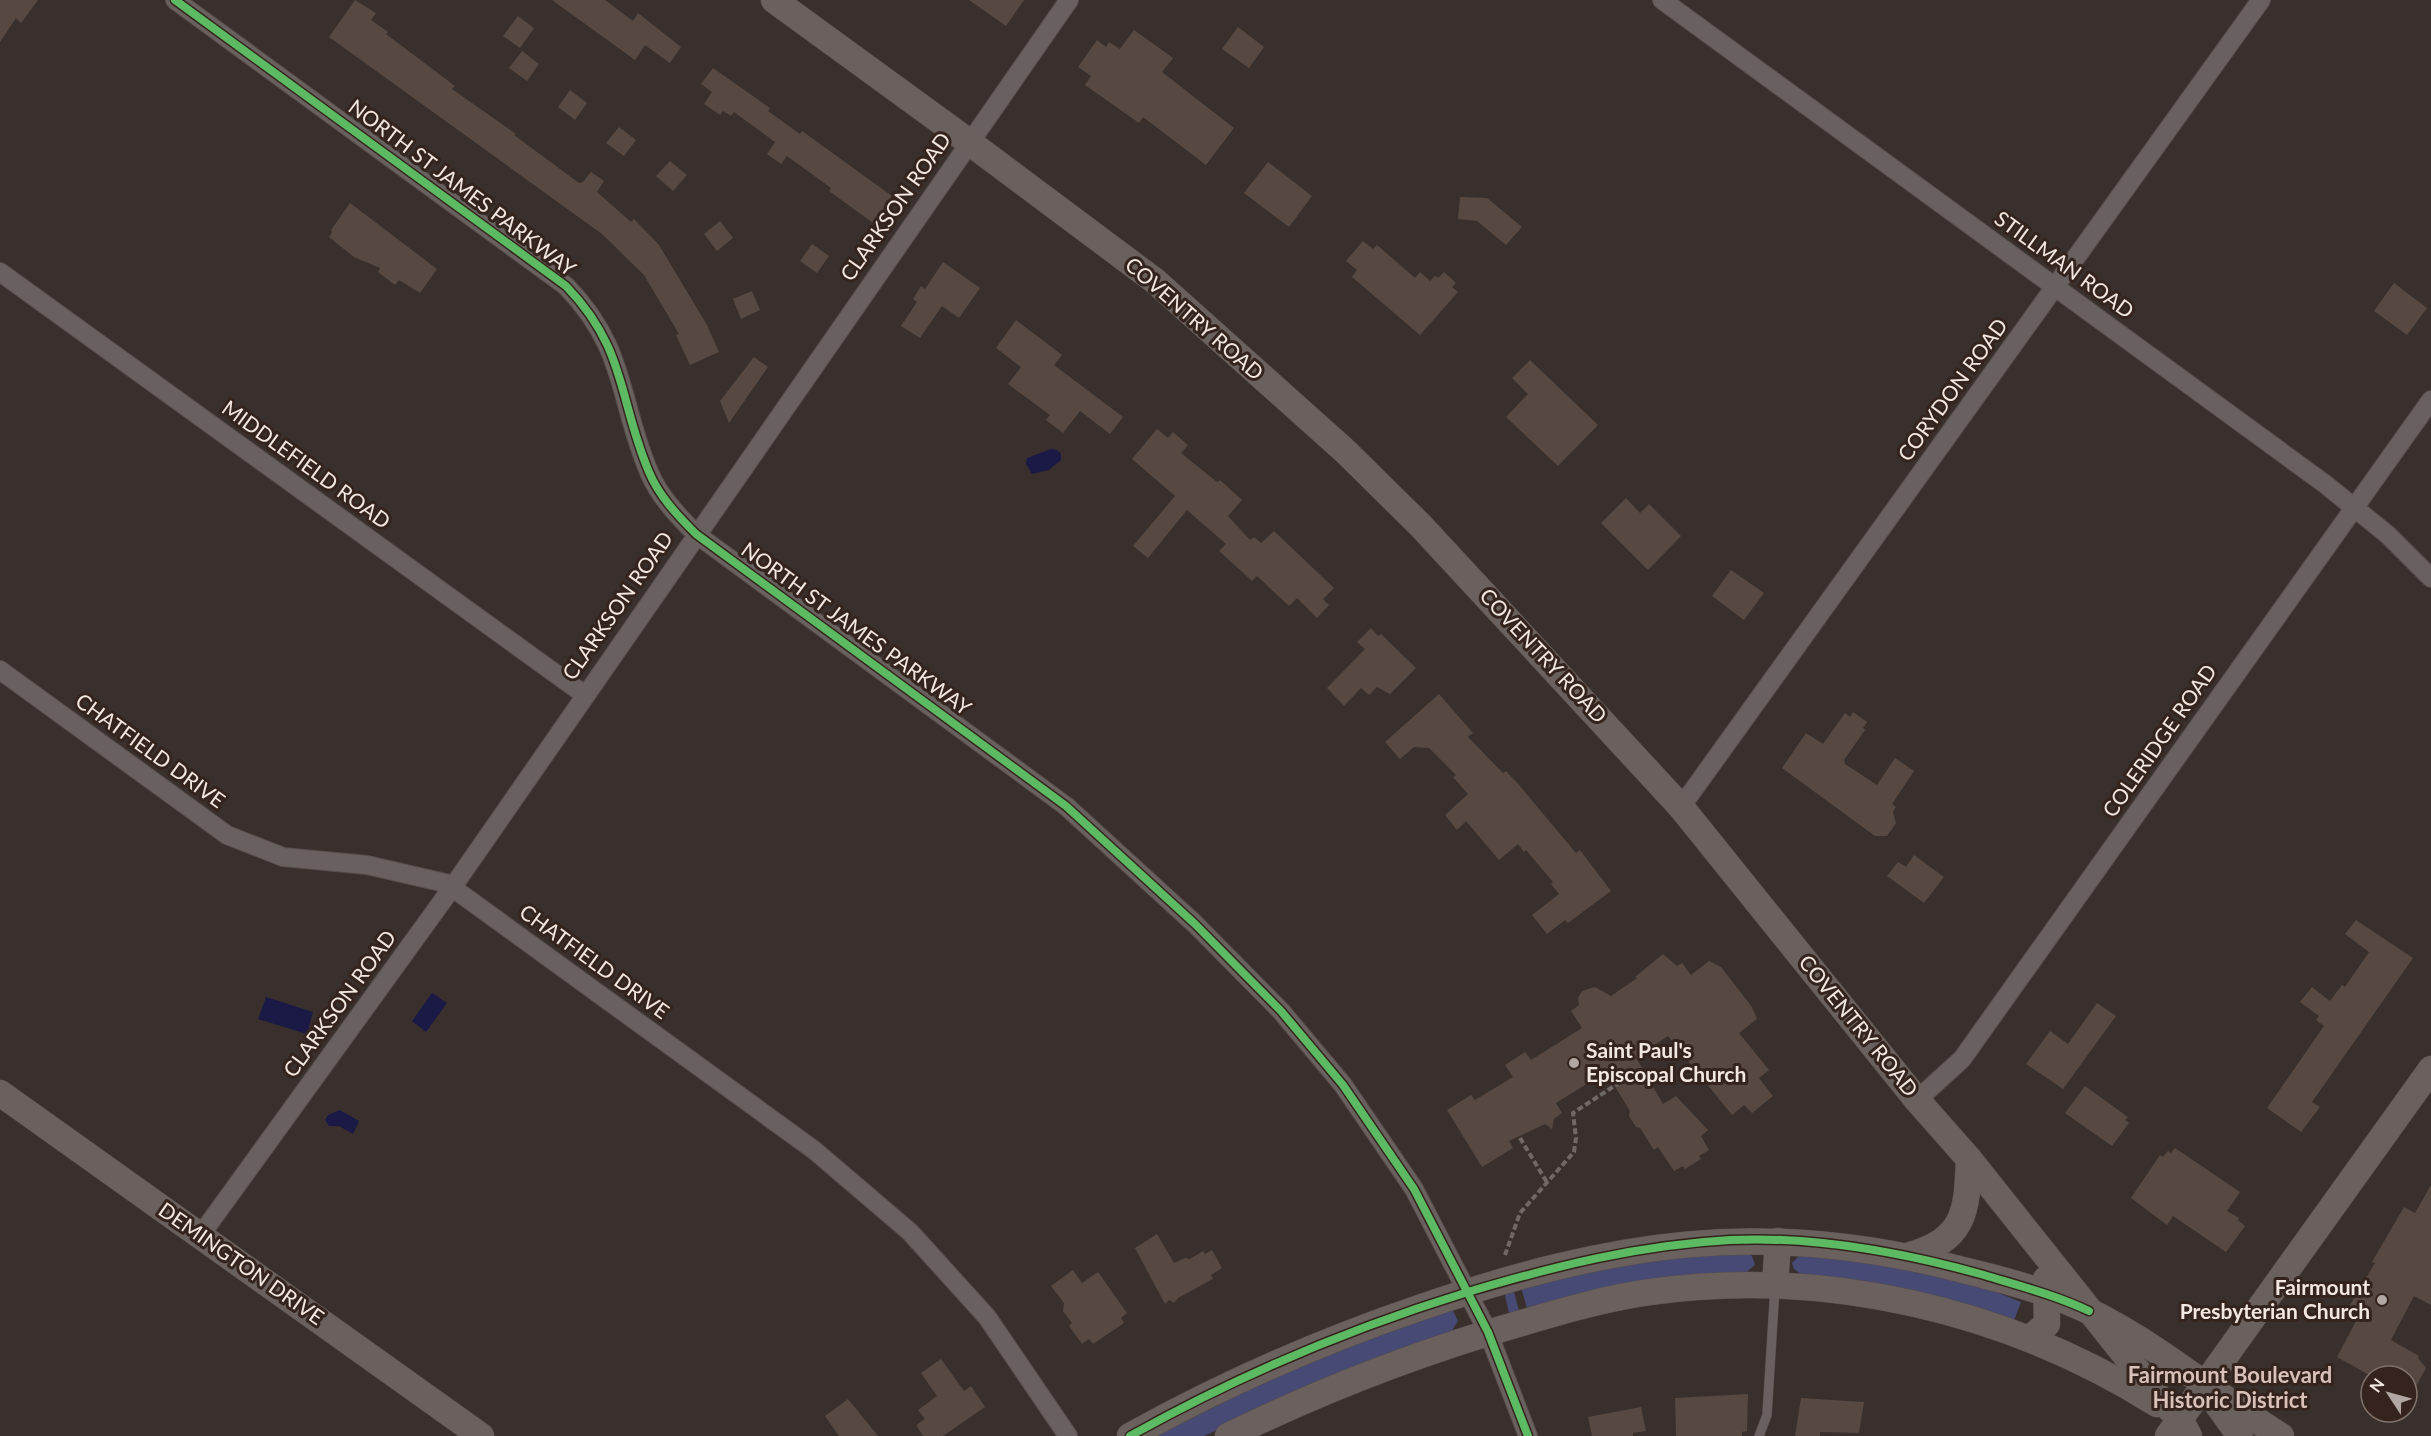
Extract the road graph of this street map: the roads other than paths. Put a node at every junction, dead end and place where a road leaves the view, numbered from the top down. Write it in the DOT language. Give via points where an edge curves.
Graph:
graph roads {
  1 [pos="175,0"];
  2 [pos="774,0"];
  3 [pos="1069,0"];
  4 [pos="1662,0"];
  5 [pos="2260,0"];
  6 [pos="969,142"];
  7 [pos="0,272"];
  8 [pos="2056,286"];
  9 [pos="2431,400"];
  10 [pos="2354,507"];
  11 [pos="696,534"];
  12 [pos="2431,578"];
  13 [pos="0,670"];
  14 [pos="585,695"];
  15 [pos="1682,807"];
  16 [pos="454,885"];
  17 [pos="2431,1069"];
  18 [pos="0,1093"];
  19 [pos="1917,1100"];
  20 [pos="1969,1159"];
  21 [pos="200,1236"];
  22 [pos="1778,1241"];
  23 [pos="2042,1252"];
  24 [pos="1907,1256"];
  25 [pos="1775,1286"];
  26 [pos="1468,1292"];
  27 [pos="2048,1294"];
  28 [pos="2089,1311"];
  29 [pos="1488,1332"];
  30 [pos="2029,1339"];
  31 [pos="2204,1385"];
  32 [pos="2179,1430"];
  33 [pos="481,1436"];
  34 [pos="1068,1436"];
  35 [pos="1130,1436"];
  36 [pos="1228,1436"];
  37 [pos="1528,1436"];
  38 [pos="1759,1436"];
  39 [pos="2202,1436"];
  40 [pos="2240,1436"];
  41 [pos="2281,1436"];
  1 -- 11 [label="street, NORTH ST JAMES PARKWAY" via="555,276 573,293 593,317 611,349 649,473 665,500"];
  2 -- 6 [label="street, COVENTRY ROAD"];
  3 -- 6 [label="street, CLARKSON ROAD"];
  4 -- 8 [label="street, STILLMAN ROAD"];
  5 -- 8 [label="street, CORYDON ROAD"];
  6 -- 11 [label="street, CLARKSON ROAD"];
  6 -- 15 [label="street, COVENTRY ROAD" via="1155,281 1345,451 1483,591"];
  7 -- 14 [label="street, MIDDLEFIELD ROAD"];
  8 -- 10 [label="street, STILLMAN ROAD"];
  8 -- 15 [label="street, CORYDON ROAD"];
  9 -- 10 [label="street, COLERIDGE ROAD"];
  10 -- 12 [label="street, STILLMAN ROAD"];
  10 -- 19 [label="street, COLERIDGE ROAD" via="1962,1059"];
  11 -- 14 [label="street, CLARKSON ROAD"];
  11 -- 26 [label="street, NORTH ST JAMES PARKWAY" via="1066,806 1195,924 1281,1011 1343,1085 1414,1189"];
  13 -- 16 [label="street, CHATFIELD DRIVE" via="227,835 283,858 367,865"];
  14 -- 16 [label="street, CLARKSON ROAD"];
  15 -- 19 [label="street, COVENTRY ROAD"];
  16 -- 21 [label="street, CLARKSON ROAD"];
  16 -- 34 [label="street, CHATFIELD DRIVE" via="459,893 814,1150 910,1232 987,1317"];
  17 -- 31 [label="street"];
  18 -- 21 [label="street, DEMINGTON DRIVE"];
  19 -- 20 [label="street, COVENTRY ROAD"];
  20 -- 23 [label="street, COVENTRY ROAD"];
  20 -- 24 [label="street" via="1966,1204 1957,1228 1938,1245"];
  21 -- 33 [label="street, DEMINGTON DRIVE"];
  22 -- 24 [label="street"];
  22 -- 25 [label="street"];
  22 -- 26 [label="street" via="1730,1240 1609,1254"];
  23 -- 27 [label="street"];
  23 -- 28 [label="street, COVENTRY ROAD"];
  24 -- 27 [label="street"];
  25 -- 29 [label="street" via="1650,1292 1583,1305"];
  25 -- 30 [label="street" via="1838,1290 1907,1302"];
  25 -- 38 [label="lane" via="1767,1415"];
  26 -- 29 [label="street, NORTH ST JAMES PARKWAY"];
  26 -- 35 [label="street" via="1318,1346"];
  27 -- 28 [label="street"];
  27 -- 30 [label="street" via="2047,1324"];
  28 -- 31 [label="street"];
  28 -- 32 [label="street, COVENTRY ROAD" via="2161,1400"];
  29 -- 36 [label="street" via="1350,1381"];
  29 -- 37 [label="street, NORTH ST JAMES PARKWAY"];
  30 -- 32 [label="street" via="2140,1394"];
  31 -- 32 [label="street"];
  31 -- 40 [label="street"];
  31 -- 41 [label="street"];
  32 -- 39 [label="street"];
}
